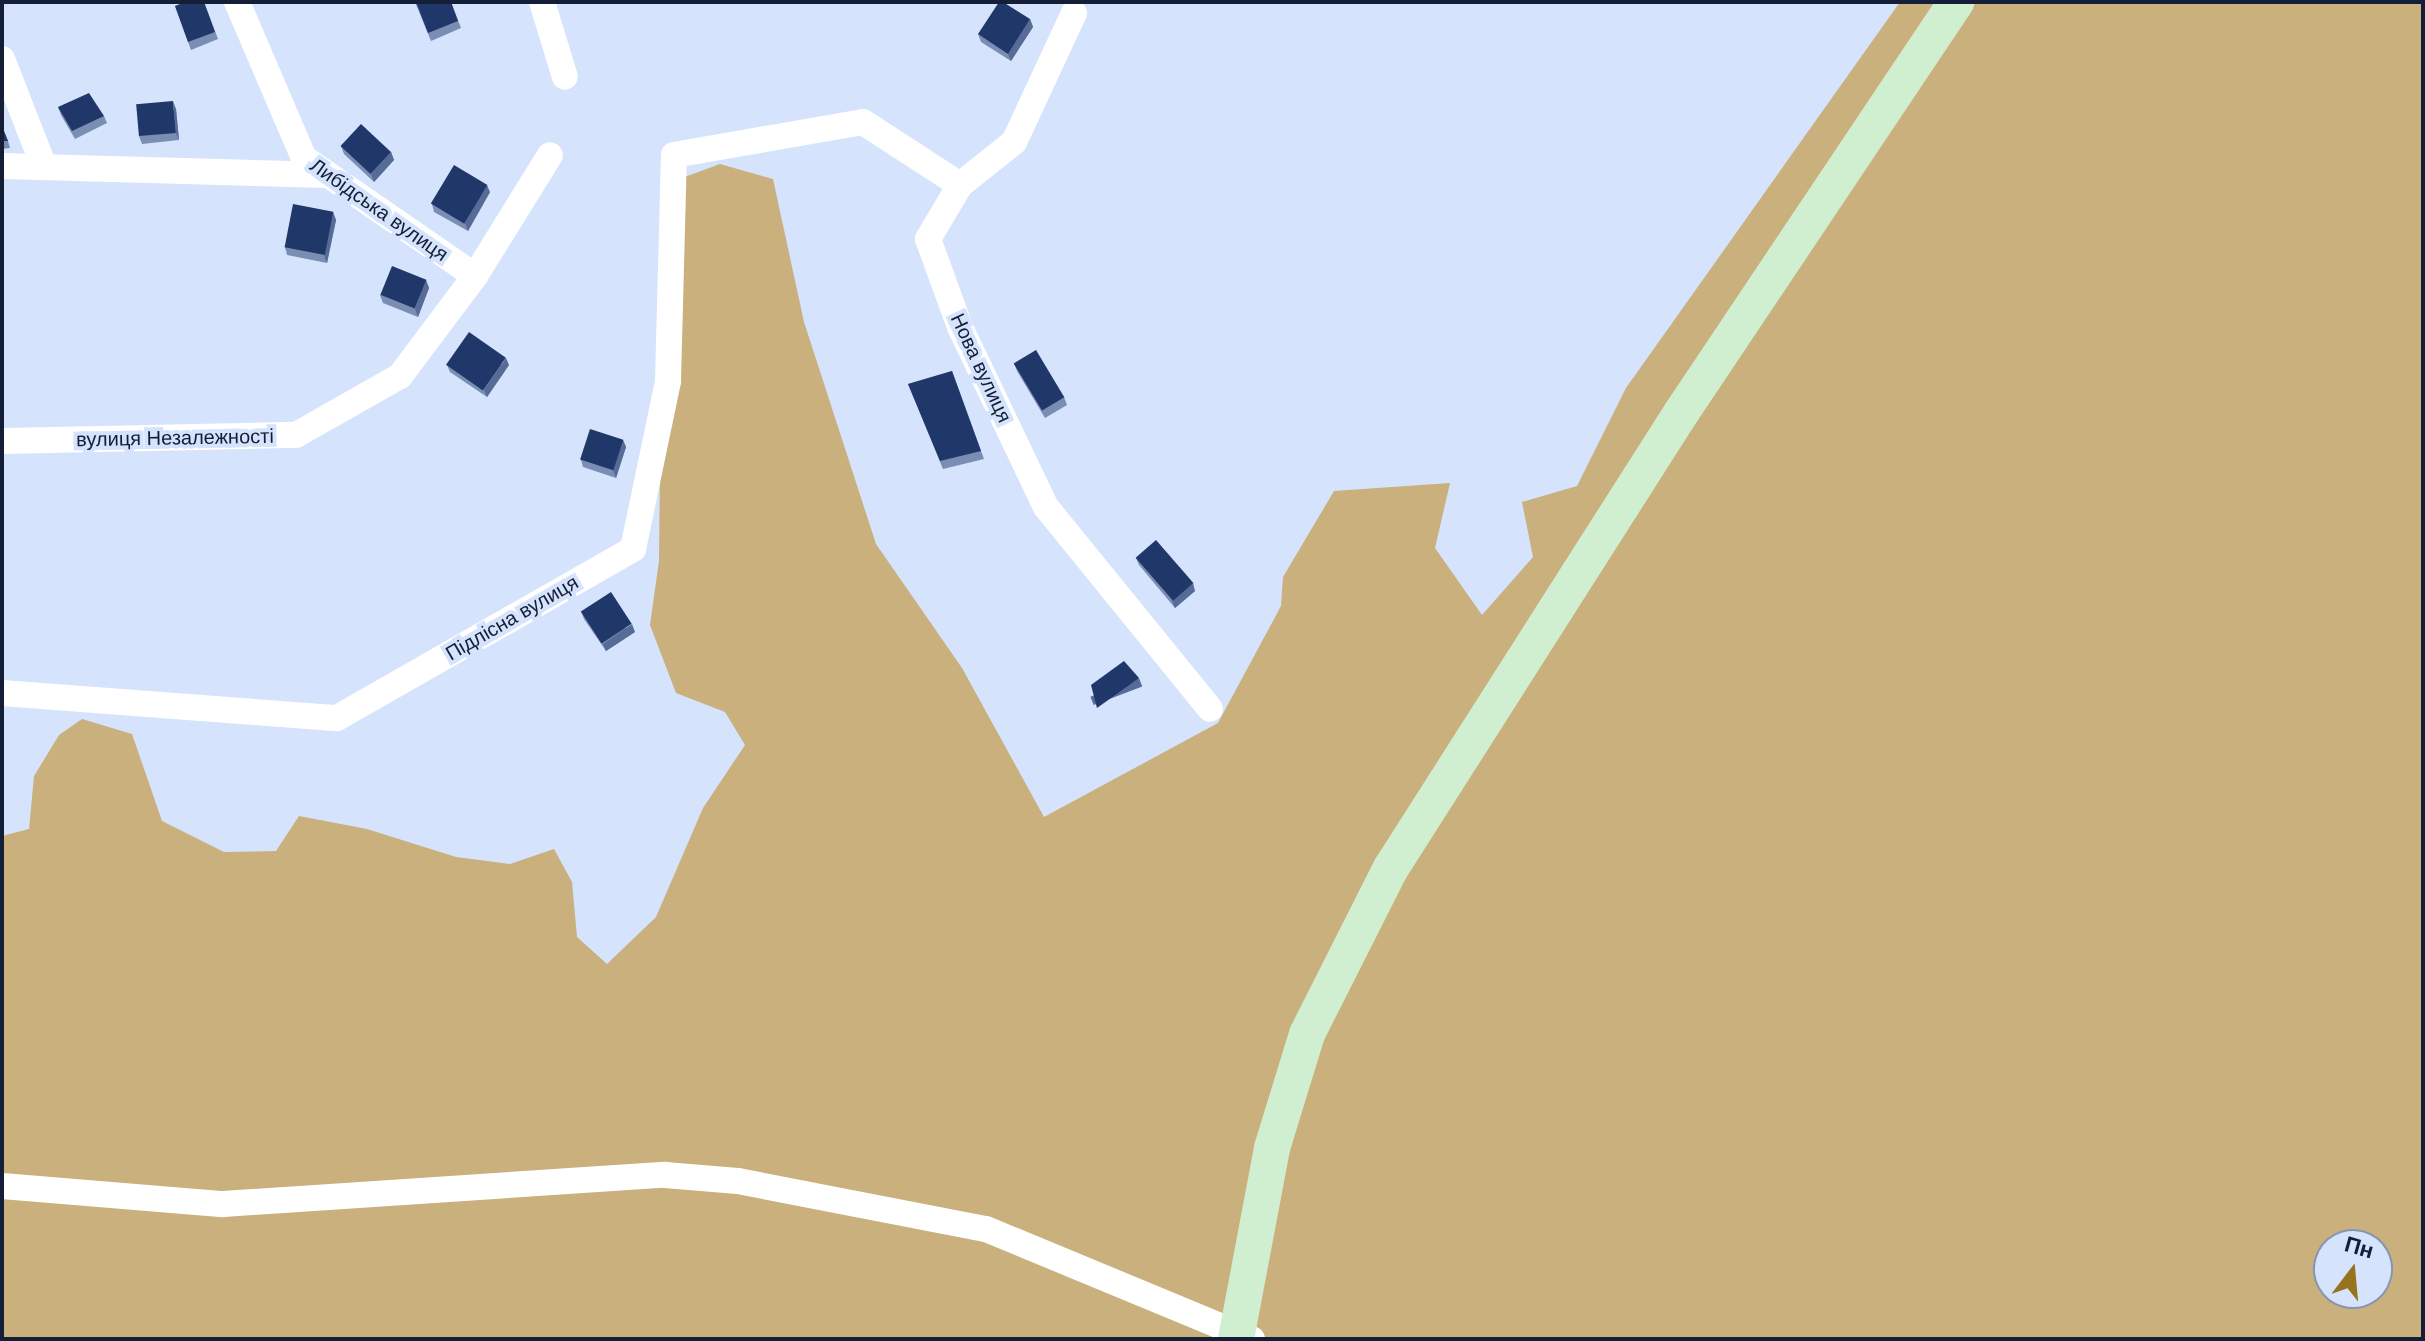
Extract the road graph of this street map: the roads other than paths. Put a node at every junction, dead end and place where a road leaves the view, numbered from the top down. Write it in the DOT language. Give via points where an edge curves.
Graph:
graph roads {
  1 [pos="237,2"];
  2 [pos="542,2"];
  3 [pos="1956,2"];
  4 [pos="1074,6"];
  5 [pos="2,59"];
  6 [pos="565,77"];
  7 [pos="550,155"];
  8 [pos="43,164"];
  9 [pos="2,166"];
  10 [pos="327,175"];
  11 [pos="960,185"];
  12 [pos="475,276"];
  13 [pos="2,441"];
  14 [pos="2,693"];
  15 [pos="1210,709"];
  16 [pos="2,1186"];
  17 [pos="1242,1337"];
  1 -- 10 [label="street, Либідська вулиця" via="304,158"];
  2 -- 6 [label="street"];
  3 -- 17 [label="street" via="1681,413 1391,868 1307,1034 1272,1148"];
  4 -- 11 [label="street, Нова вулиця" via="1014,142"];
  5 -- 8 [label="street"];
  7 -- 12 [label="street, вулиця Незалежності"];
  8 -- 9 [label="street"];
  8 -- 10 [label="street"];
  10 -- 12 [label="street, Либідська вулиця"];
  11 -- 14 [label="street, Підлісна вулиця" via="863,122 674,155 668,381 633,549 337,718"];
  11 -- 15 [label="street, Нова вулиця" via="928,239 960,327 1039,493"];
  12 -- 13 [label="street, вулиця Незалежності" via="400,376 296,435"];
  16 -- 17 [label="street" via="223,1204 665,1175 738,1181 986,1229"];
}
